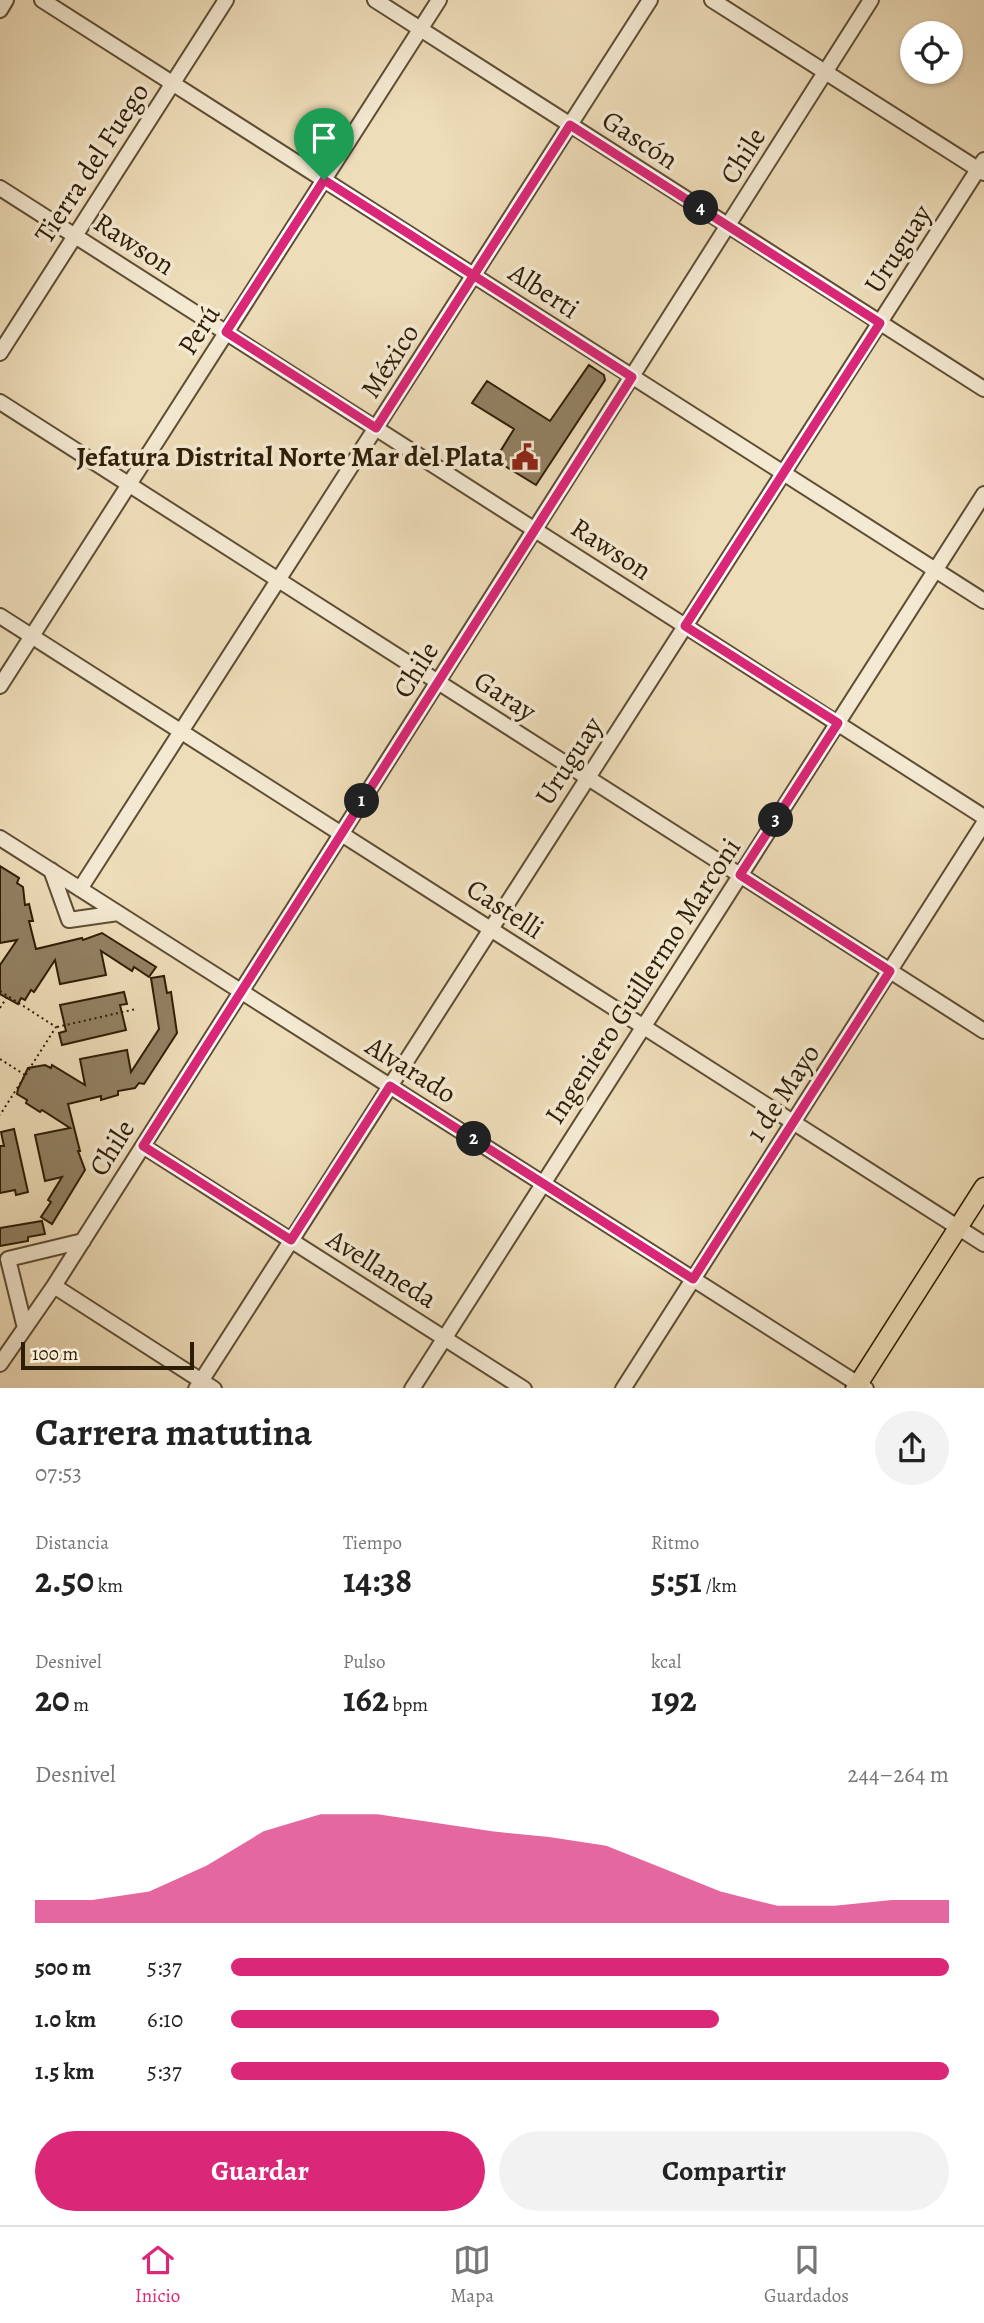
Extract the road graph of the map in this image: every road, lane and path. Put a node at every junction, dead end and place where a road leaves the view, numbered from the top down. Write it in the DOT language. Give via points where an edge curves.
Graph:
graph roads {
  1 [pos="6,0"];
  2 [pos="43,0"];
  3 [pos="226,0"];
  4 [pos="375,0"];
  5 [pos="439,0"];
  6 [pos="650,0"];
  7 [pos="712,0"];
  8 [pos="871,0"];
  9 [pos="0,10"];
  10 [pos="420,29"];
  11 [pos="825,72"];
  12 [pos="172,83"];
  13 [pos="570,125"];
  14 [pos="982,168"];
  15 [pos="324,180"];
  16 [pos="0,188"];
  17 [pos="728,225"];
  18 [pos="75,236"];
  19 [pos="474,275"];
  20 [pos="880,323"];
  21 [pos="226,332"];
  22 [pos="0,353"];
  23 [pos="632,377"];
  24 [pos="984,389"];
  25 [pos="0,402"];
  26 [pos="376,428"];
  27 [pos="783,473"];
  28 [pos="129,485"];
  29 [pos="984,495"];
  30 [pos="535,529"];
  31 [pos="935,570"];
  32 [pos="278,580"];
  33 [pos="984,601"];
  34 [pos="0,616"];
  35 [pos="685,626"];
  36 [pos="32,636"];
  37 [pos="438,682"];
  38 [pos="0,687"];
  39 [pos="838,723"];
  40 [pos="181,732"];
  41 [pos="588,778"];
  42 [pos="984,817"];
  43 [pos="984,824"];
  44 [pos="341,834"];
  45 [pos="0,838"];
  46 [pos="51,870"];
  47 [pos="740,875"];
  48 [pos="80,889"];
  49 [pos="118,913"];
  50 [pos="491,929"];
  51 [pos="890,971"];
  52 [pos="241,991"];
  53 [pos="0,992"];
  54 [pos="8,996"];
  55 [pos="0,1008"];
  56 [pos="136,1009"];
  57 [pos="56,1027"];
  58 [pos="643,1027"];
  59 [pos="984,1031"];
  60 [pos="0,1059"];
  61 [pos="25,1075"];
  62 [pos="390,1086"];
  63 [pos="0,1115"];
  64 [pos="793,1122"];
  65 [pos="143,1146"];
  66 [pos="543,1183"];
  67 [pos="984,1187"];
  68 [pos="958,1228"];
  69 [pos="291,1240"];
  70 [pos="83,1241"];
  71 [pos="984,1244"];
  72 [pos="693,1279"];
  73 [pos="54,1286"];
  74 [pos="25,1328"];
  75 [pos="444,1338"];
  76 [pos="0,1364"];
  77 [pos="204,1386"];
  78 [pos="860,1387"];
  79 [pos="412,1388"];
  80 [pos="524,1388"];
  81 [pos="623,1388"];
  1 -- 9 [label="street"];
  2 -- 12 [label="street, Alberti"];
  3 -- 12 [label="street, Tierra del Fuego"];
  4 -- 10 [label="street, Gascón"];
  5 -- 10 [label="street, Perú"];
  6 -- 13 [label="street, México"];
  7 -- 11 [label="street"];
  8 -- 11 [label="street, Chile"];
  10 -- 13 [label="street, Gascón"];
  10 -- 15 [label="street, Perú"];
  11 -- 14 [label="street"];
  11 -- 17 [label="street, Chile"];
  12 -- 15 [label="street, Alberti"];
  12 -- 18 [label="street, Tierra del Fuego"];
  13 -- 17 [label="street, Gascón"];
  13 -- 19 [label="street, México"];
  14 -- 20 [label="street, Uruguay"];
  15 -- 19 [label="street, Alberti"];
  15 -- 21 [label="street, Perú"];
  16 -- 18 [label="street, Rawson"];
  17 -- 20 [label="street, Gascón"];
  17 -- 23 [label="street, Chile"];
  18 -- 21 [label="street, Rawson"];
  18 -- 22 [label="street, Tierra del Fuego"];
  19 -- 23 [label="street, Alberti"];
  19 -- 26 [label="street, México"];
  20 -- 24 [label="street, Gascón"];
  20 -- 27 [label="street, Uruguay"];
  21 -- 26 [label="street, Rawson"];
  21 -- 28 [label="street, Perú"];
  23 -- 27 [label="street, Alberti"];
  23 -- 30 [label="street, Chile"];
  25 -- 28 [label="street, Garay"];
  26 -- 30 [label="street, Rawson"];
  26 -- 32 [label="street, México"];
  27 -- 31 [label="street, Alberti"];
  27 -- 35 [label="street, Uruguay"];
  28 -- 32 [label="street, Garay"];
  28 -- 36 [label="street, Perú"];
  29 -- 31 [label="street, Ingeniero Guillermo Marconi"];
  30 -- 35 [label="street, Rawson"];
  30 -- 37 [label="street, Chile"];
  31 -- 33 [label="street, Alberti"];
  31 -- 39 [label="street, Ingeniero Guillermo Marconi"];
  32 -- 37 [label="street, Garay"];
  32 -- 40 [label="street, México"];
  34 -- 36 [label="street, Castelli"];
  35 -- 39 [label="street, Rawson"];
  35 -- 41 [label="street, Uruguay"];
  36 -- 38 [label="street, Perú"];
  36 -- 40 [label="street, Castelli"];
  37 -- 41 [label="street, Garay"];
  37 -- 44 [label="street, Chile"];
  39 -- 42 [label="street, Rawson"];
  39 -- 47 [label="street, Ingeniero Guillermo Marconi"];
  40 -- 44 [label="street, Castelli"];
  40 -- 48 [label="street, México"];
  41 -- 47 [label="street, Garay"];
  41 -- 50 [label="street, Uruguay"];
  43 -- 51 [label="street, 1 de Mayo"];
  44 -- 50 [label="street, Castelli"];
  44 -- 52 [label="street, Chile"];
  45 -- 46 [label="street, Alvarado"];
  46 -- 48 [label="street, Alvarado"];
  46 -- 49 [label="street" via="69,920"];
  47 -- 51 [label="street, Garay"];
  47 -- 58 [label="street, Ingeniero Guillermo Marconi"];
  48 -- 49 [label="street, Alvarado"];
  49 -- 52 [label="street, Alvarado"];
  50 -- 58 [label="street, Castelli"];
  50 -- 62 [label="street, Uruguay"];
  51 -- 59 [label="street, Garay"];
  51 -- 64 [label="street, 1 de Mayo"];
  52 -- 62 [label="street, Alvarado"];
  52 -- 65 [label="street, Chile"];
  53 -- 54 [label="path"];
  54 -- 55 [label="path"];
  54 -- 57 [label="path"];
  56 -- 57 [label="path"];
  57 -- 61 [label="path"];
  58 -- 64 [label="street, Castelli"];
  58 -- 66 [label="street, Ingeniero Guillermo Marconi"];
  60 -- 61 [label="path"];
  61 -- 63 [label="path"];
  62 -- 66 [label="street, Alvarado"];
  62 -- 69 [label="street, Uruguay"];
  64 -- 68 [label="street, Castelli"];
  64 -- 72 [label="street, 1 de Mayo"];
  65 -- 69 [label="street, Avellaneda"];
  65 -- 70 [label="street, Chile"];
  66 -- 72 [label="street, Alvarado"];
  66 -- 75 [label="street, Ingeniero Guillermo Marconi"];
  67 -- 68 [label="main road"];
  68 -- 71 [label="street, Castelli"];
  68 -- 78 [label="main road"];
  69 -- 75 [label="street, Avellaneda"];
  69 -- 77 [label="street, Uruguay"];
  70 -- 73 [label="street, Chile"];
  70 -- 74 [label="street" via="8,1259"];
  72 -- 78 [label="street, Alvarado"];
  72 -- 81 [label="street, 1 de Mayo"];
  73 -- 74 [label="street, Chile"];
  73 -- 77 [label="street"];
  74 -- 76 [label="street, Chile"];
  75 -- 79 [label="street, Ingeniero Guillermo Marconi"];
  75 -- 80 [label="street, Avellaneda"];
}
